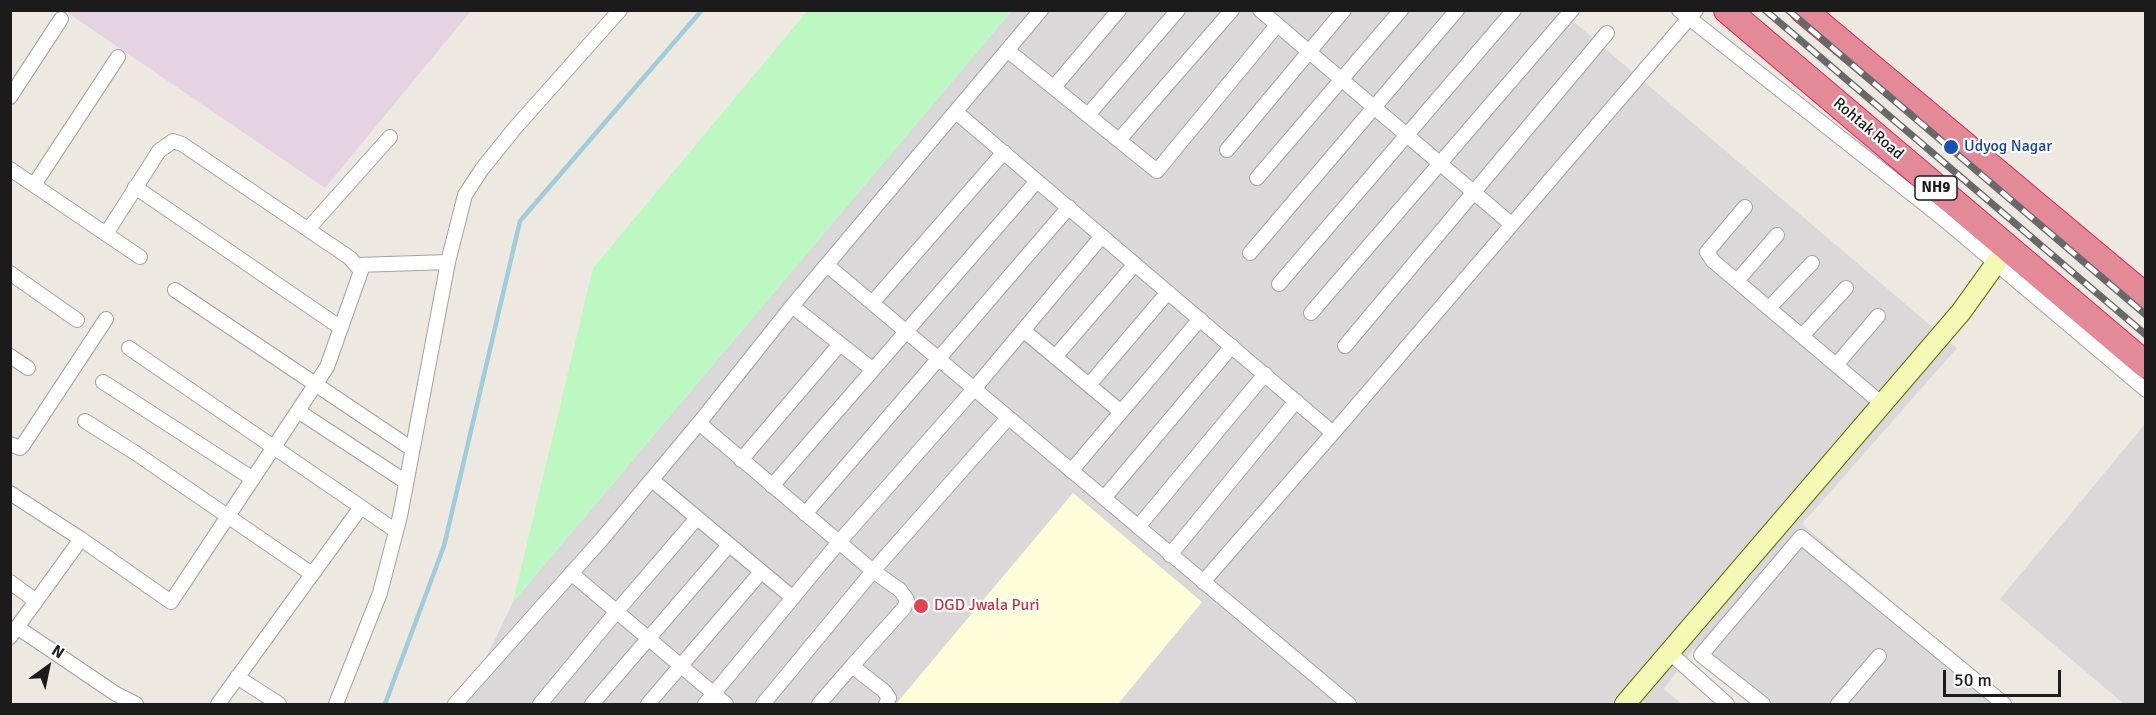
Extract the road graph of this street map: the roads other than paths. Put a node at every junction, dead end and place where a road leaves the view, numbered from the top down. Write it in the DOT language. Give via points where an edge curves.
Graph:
graph roads {
  1 [pos="620,10"];
  2 [pos="1041,10"];
  3 [pos="1119,10"];
  4 [pos="1178,10"];
  5 [pos="1232,10"];
  6 [pos="1260,10"];
  7 [pos="1344,10"];
  8 [pos="1401,10"];
  9 [pos="1457,10"];
  10 [pos="1515,10"];
  11 [pos="1572,10"];
  12 [pos="1727,10"];
  13 [pos="1803,10"];
  14 [pos="1688,13"];
  15 [pos="61,19"];
  16 [pos="1277,25"];
  17 [pos="1607,33"];
  18 [pos="1007,51"];
  19 [pos="1308,52"];
  20 [pos="118,57"];
  21 [pos="1342,80"];
  22 [pos="1054,87"];
  23 [pos="10,97"];
  24 [pos="1375,108"];
  25 [pos="956,112"];
  26 [pos="1088,115"];
  27 [pos="1407,136"];
  28 [pos="390,137"];
  29 [pos="1119,140"];
  30 [pos="1227,150"];
  31 [pos="1004,152"];
  32 [pos="1441,164"];
  33 [pos="10,169"];
  34 [pos="1257,178"];
  35 [pos="1037,181"];
  36 [pos="34,185"];
  37 [pos="135,187"];
  38 [pos="1474,192"];
  39 [pos="1069,207"];
  40 [pos="1744,207"];
  41 [pos="1511,224"];
  42 [pos="308,229"];
  43 [pos="106,234"];
  44 [pos="1777,235"];
  45 [pos="1102,236"];
  46 [pos="1250,253"];
  47 [pos="2002,256"];
  48 [pos="140,257"];
  49 [pos="448,262"];
  50 [pos="1812,263"];
  51 [pos="357,264"];
  52 [pos="1135,264"];
  53 [pos="827,265"];
  54 [pos="10,273"];
  55 [pos="1737,281"];
  56 [pos="1279,284"];
  57 [pos="1846,288"];
  58 [pos="175,290"];
  59 [pos="1168,292"];
  60 [pos="2145,297"];
  61 [pos="872,303"];
  62 [pos="792,306"];
  63 [pos="1769,308"];
  64 [pos="1311,314"];
  65 [pos="1878,316"];
  66 [pos="106,319"];
  67 [pos="1200,319"];
  68 [pos="77,320"];
  69 [pos="341,328"];
  70 [pos="1023,330"];
  71 [pos="905,331"];
  72 [pos="1802,336"];
  73 [pos="840,344"];
  74 [pos="1232,346"];
  75 [pos="1345,346"];
  76 [pos="129,348"];
  77 [pos="10,357"];
  78 [pos="1055,357"];
  79 [pos="938,359"];
  80 [pos="1836,365"];
  81 [pos="2145,365"];
  82 [pos="28,368"];
  83 [pos="872,369"];
  84 [pos="1265,374"];
  85 [pos="103,382"];
  86 [pos="315,384"];
  87 [pos="1089,385"];
  88 [pos="974,389"];
  89 [pos="2145,390"];
  90 [pos="1296,401"];
  91 [pos="1881,403"];
  92 [pos="298,411"];
  93 [pos="1121,412"];
  94 [pos="1008,418"];
  95 [pos="85,421"];
  96 [pos="699,423"];
  97 [pos="1333,433"];
  98 [pos="10,444"];
  99 [pos="273,447"];
  100 [pos="412,450"];
  101 [pos="741,460"];
  102 [pos="1071,471"];
  103 [pos="253,479"];
  104 [pos="652,480"];
  105 [pos="406,482"];
  106 [pos="772,486"];
  107 [pos="10,493"];
  108 [pos="1104,498"];
  109 [pos="361,507"];
  110 [pos="805,514"];
  111 [pos="229,517"];
  112 [pos="697,518"];
  113 [pos="1138,527"];
  114 [pos="396,531"];
  115 [pos="81,539"];
  116 [pos="840,543"];
  117 [pos="729,545"];
  118 [pos="1170,555"];
  119 [pos="873,571"];
  120 [pos="761,572"];
  121 [pos="571,573"];
  122 [pos="312,574"];
  123 [pos="10,582"];
  124 [pos="1203,582"];
  125 [pos="793,598"];
  126 [pos="36,601"];
  127 [pos="617,611"];
  128 [pos="14,632"];
  129 [pos="648,638"];
  130 [pos="1670,653"];
  131 [pos="1879,656"];
  132 [pos="681,666"];
  133 [pos="852,666"];
  134 [pos="237,677"];
  135 [pos="710,699"];
  136 [pos="136,705"];
  137 [pos="218,705"];
  138 [pos="279,705"];
  139 [pos="336,705"];
  140 [pos="455,705"];
  141 [pos="540,705"];
  142 [pos="592,705"];
  143 [pos="648,705"];
  144 [pos="726,705"];
  145 [pos="763,705"];
  146 [pos="819,705"];
  147 [pos="886,705"];
  148 [pos="1349,705"];
  149 [pos="1625,705"];
  150 [pos="1727,705"];
  151 [pos="1763,705"];
  152 [pos="1839,705"];
  153 [pos="2004,705"];
  1 -- 49 [label="street" via="482,169 465,195"];
  2 -- 18 [label="street"];
  3 -- 22 [label="street"];
  4 -- 26 [label="street"];
  5 -- 29 [label="street"];
  6 -- 16 [label="street"];
  7 -- 19 [label="street"];
  8 -- 21 [label="street"];
  9 -- 24 [label="street"];
  10 -- 27 [label="street"];
  11 -- 32 [label="street"];
  12 -- 47 [label="highway, Rohtak Road / NH9"];
  13 -- 60 [label="highway"];
  14 -- 41 [label="street"];
  14 -- 47 [label="street" via="1941,217"];
  15 -- 23 [label="street"];
  16 -- 19 [label="street"];
  16 -- 29 [label="street" via="1157,171"];
  17 -- 38 [label="street"];
  18 -- 22 [label="street"];
  18 -- 25 [label="street"];
  19 -- 21 [label="street"];
  19 -- 30 [label="street"];
  20 -- 36 [label="street"];
  21 -- 24 [label="street"];
  21 -- 34 [label="street"];
  22 -- 26 [label="street"];
  24 -- 27 [label="street"];
  24 -- 46 [label="street"];
  25 -- 31 [label="street"];
  25 -- 53 [label="street"];
  26 -- 29 [label="street"];
  27 -- 32 [label="street"];
  27 -- 56 [label="street"];
  28 -- 42 [label="street"];
  31 -- 35 [label="street"];
  31 -- 61 [label="street"];
  32 -- 38 [label="street"];
  32 -- 64 [label="street"];
  33 -- 36 [label="street"];
  35 -- 39 [label="street"];
  35 -- 71 [label="street"];
  36 -- 43 [label="street"];
  37 -- 42 [label="street" via="159,150 173,141"];
  37 -- 43 [label="street"];
  37 -- 69 [label="street"];
  38 -- 41 [label="street"];
  38 -- 75 [label="street"];
  39 -- 45 [label="street"];
  39 -- 79 [label="street"];
  40 -- 55 [label="street" via="1707,252"];
  41 -- 97 [label="street"];
  42 -- 51 [label="street"];
  43 -- 48 [label="street"];
  44 -- 55 [label="street"];
  45 -- 52 [label="street"];
  45 -- 70 [label="street"];
  47 -- 81 [label="highway, Rohtak Road / NH9"];
  47 -- 89 [label="street"];
  47 -- 91 [label="street" via="1961,312"];
  49 -- 51 [label="street"];
  49 -- 100 [label="street"];
  50 -- 63 [label="street"];
  51 -- 69 [label="street" via="361,271"];
  52 -- 59 [label="street"];
  52 -- 78 [label="street"];
  53 -- 61 [label="street"];
  53 -- 62 [label="street"];
  54 -- 68 [label="street"];
  55 -- 63 [label="street"];
  57 -- 72 [label="street"];
  58 -- 86 [label="street"];
  59 -- 67 [label="street"];
  59 -- 87 [label="street"];
  61 -- 71 [label="street"];
  62 -- 73 [label="street"];
  62 -- 96 [label="street"];
  63 -- 72 [label="street"];
  65 -- 80 [label="street"];
  66 -- 98 [label="street" via="23,445 17,448"];
  67 -- 74 [label="street"];
  67 -- 93 [label="street"];
  69 -- 86 [label="street" via="327,367"];
  70 -- 78 [label="street"];
  70 -- 88 [label="street"];
  71 -- 79 [label="street"];
  71 -- 83 [label="street"];
  72 -- 80 [label="street"];
  73 -- 83 [label="street"];
  73 -- 101 [label="street"];
  74 -- 84 [label="street"];
  74 -- 108 [label="street"];
  76 -- 99 [label="street"];
  77 -- 82 [label="street"];
  78 -- 87 [label="street"];
  79 -- 88 [label="street"];
  79 -- 110 [label="street"];
  80 -- 91 [label="street"];
  83 -- 106 [label="street"];
  84 -- 90 [label="street"];
  84 -- 113 [label="street"];
  85 -- 103 [label="street"];
  86 -- 92 [label="street"];
  86 -- 100 [label="street"];
  87 -- 93 [label="street"];
  88 -- 94 [label="street"];
  88 -- 116 [label="street"];
  90 -- 97 [label="street"];
  90 -- 118 [label="street"];
  91 -- 130 [label="street"];
  92 -- 99 [label="street"];
  92 -- 105 [label="street"];
  93 -- 102 [label="street"];
  94 -- 102 [label="street"];
  94 -- 119 [label="street"];
  95 -- 111 [label="street"];
  96 -- 101 [label="street"];
  96 -- 104 [label="street"];
  97 -- 124 [label="street"];
  99 -- 103 [label="street"];
  99 -- 109 [label="street"];
  100 -- 105 [label="street"];
  101 -- 106 [label="street"];
  102 -- 108 [label="street"];
  103 -- 111 [label="street"];
  104 -- 112 [label="street"];
  104 -- 121 [label="street"];
  105 -- 114 [label="street"];
  106 -- 110 [label="street"];
  107 -- 115 [label="street"];
  108 -- 113 [label="street"];
  109 -- 114 [label="street"];
  109 -- 122 [label="street"];
  110 -- 116 [label="street"];
  111 -- 115 [label="street" via="171,602"];
  111 -- 122 [label="street"];
  112 -- 117 [label="street"];
  112 -- 127 [label="street"];
  113 -- 118 [label="street"];
  114 -- 139 [label="street" via="380,593"];
  115 -- 126 [label="street"];
  116 -- 119 [label="street"];
  116 -- 125 [label="street"];
  117 -- 120 [label="street"];
  117 -- 129 [label="street"];
  118 -- 124 [label="street"];
  119 -- 133 [label="street" via="900,590 907,600"];
  119 -- 145 [label="street"];
  120 -- 125 [label="street"];
  120 -- 132 [label="street"];
  121 -- 127 [label="street"];
  121 -- 140 [label="street"];
  122 -- 134 [label="street"];
  123 -- 126 [label="street"];
  124 -- 148 [label="street"];
  125 -- 135 [label="street"];
  126 -- 128 [label="street"];
  127 -- 129 [label="street"];
  127 -- 141 [label="street"];
  128 -- 136 [label="street"];
  129 -- 132 [label="street"];
  129 -- 142 [label="street"];
  130 -- 149 [label="street"];
  130 -- 150 [label="street"];
  131 -- 152 [label="street"];
  132 -- 135 [label="street"];
  132 -- 143 [label="street"];
  133 -- 146 [label="street"];
  133 -- 147 [label="street" via="884,691 889,698"];
  134 -- 137 [label="street"];
  134 -- 138 [label="street"];
  135 -- 144 [label="street"];
  151 -- 153 [label="street" via="1701,655 1801,537"];
}
